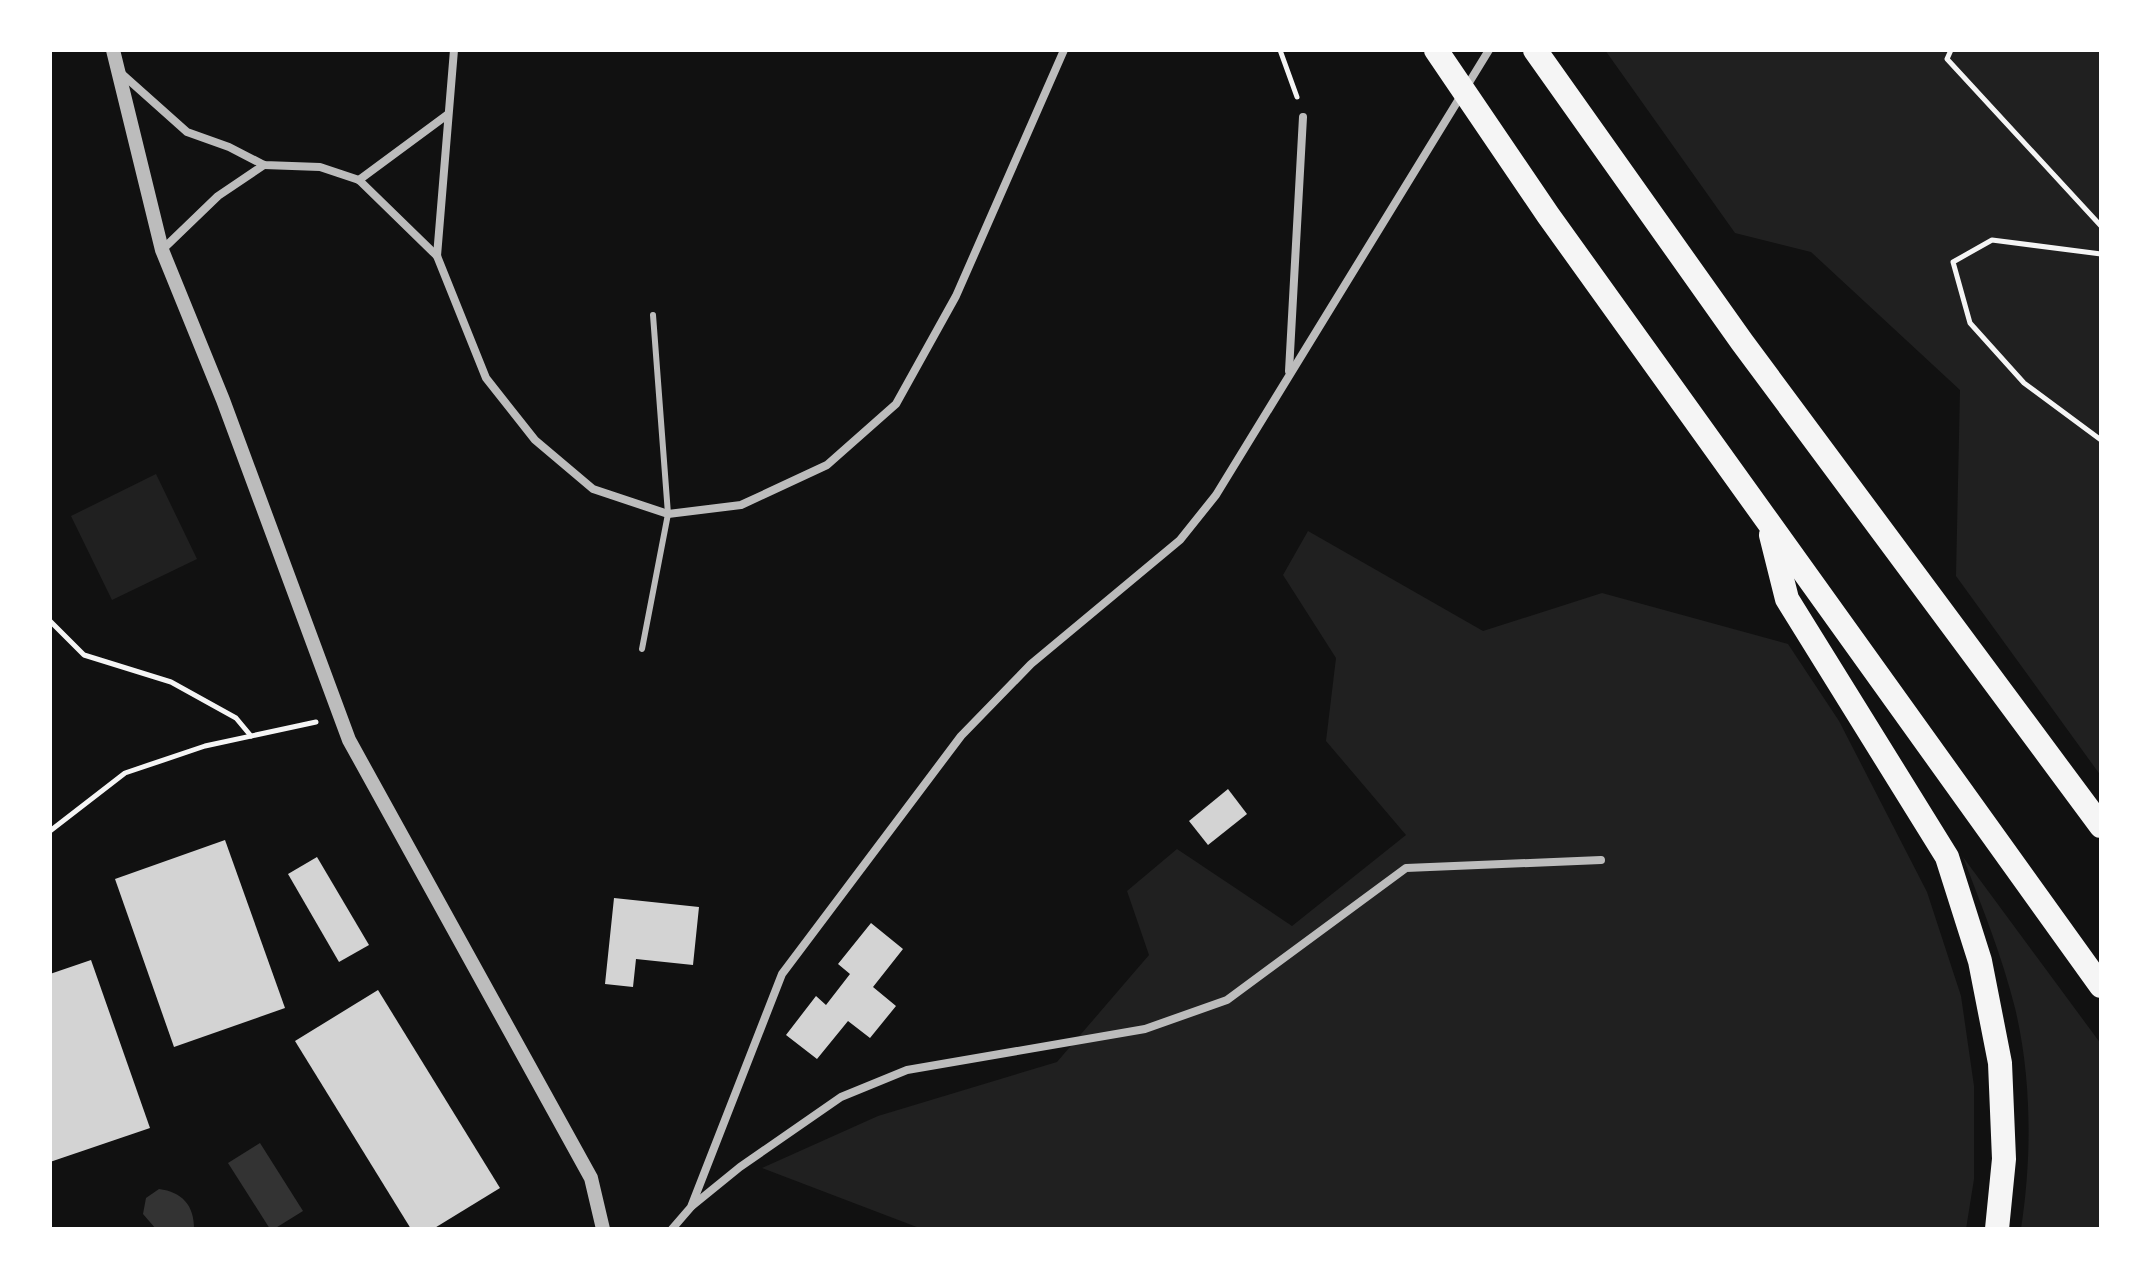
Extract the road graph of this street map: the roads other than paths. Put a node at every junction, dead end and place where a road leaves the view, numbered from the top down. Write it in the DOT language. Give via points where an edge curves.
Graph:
graph roads {
  1 [pos="113,50"];
  2 [pos="454,50"];
  3 [pos="1064,50"];
  4 [pos="1436,50"];
  5 [pos="1489,50"];
  6 [pos="1535,50"];
  7 [pos="115,68"];
  8 [pos="447,115"];
  9 [pos="1303,117"];
  10 [pos="264,165"];
  11 [pos="359,180"];
  12 [pos="162,250"];
  13 [pos="437,256"];
  14 [pos="653,315"];
  15 [pos="1289,372"];
  16 [pos="668,514"];
  17 [pos="1767,521"];
  18 [pos="642,649"];
  19 [pos="2101,826"];
  20 [pos="1601,860"];
  21 [pos="2101,986"];
  22 [pos="691,1207"];
  23 [pos="603,1229"];
  24 [pos="672,1229"];
  25 [pos="1997,1229"];
  1 -- 7 [label="street"];
  2 -- 8 [label="street"];
  3 -- 16 [label="street" via="956,296 896,404 827,465 741,505"];
  4 -- 17 [label="highway"];
  5 -- 15 [label="street"];
  6 -- 19 [label="highway" via="1742,342"];
  7 -- 10 [label="street" via="187,132"];
  7 -- 12 [label="street"];
  8 -- 11 [label="street"];
  8 -- 13 [label="street"];
  9 -- 15 [label="street"];
  10 -- 11 [label="street" via="320,167"];
  10 -- 12 [label="street" via="218,196"];
  11 -- 13 [label="street"];
  12 -- 23 [label="street" via="341,716 591,1178"];
  13 -- 16 [label="street" via="486,378 535,440 593,489"];
  14 -- 16 [label="lane"];
  15 -- 22 [label="street" via="1216,495 1180,540 1031,664 961,736 782,974"];
  16 -- 18 [label="lane"];
  17 -- 21 [label="highway"];
  17 -- 25 [label="highway" via="1787,599 1947,857 1980,961 2000,1063 2004,1159"];
  20 -- 22 [label="street" via="1406,868 1227,1000 1145,1029 907,1070 841,1097"];
  22 -- 24 [label="street"];
}
